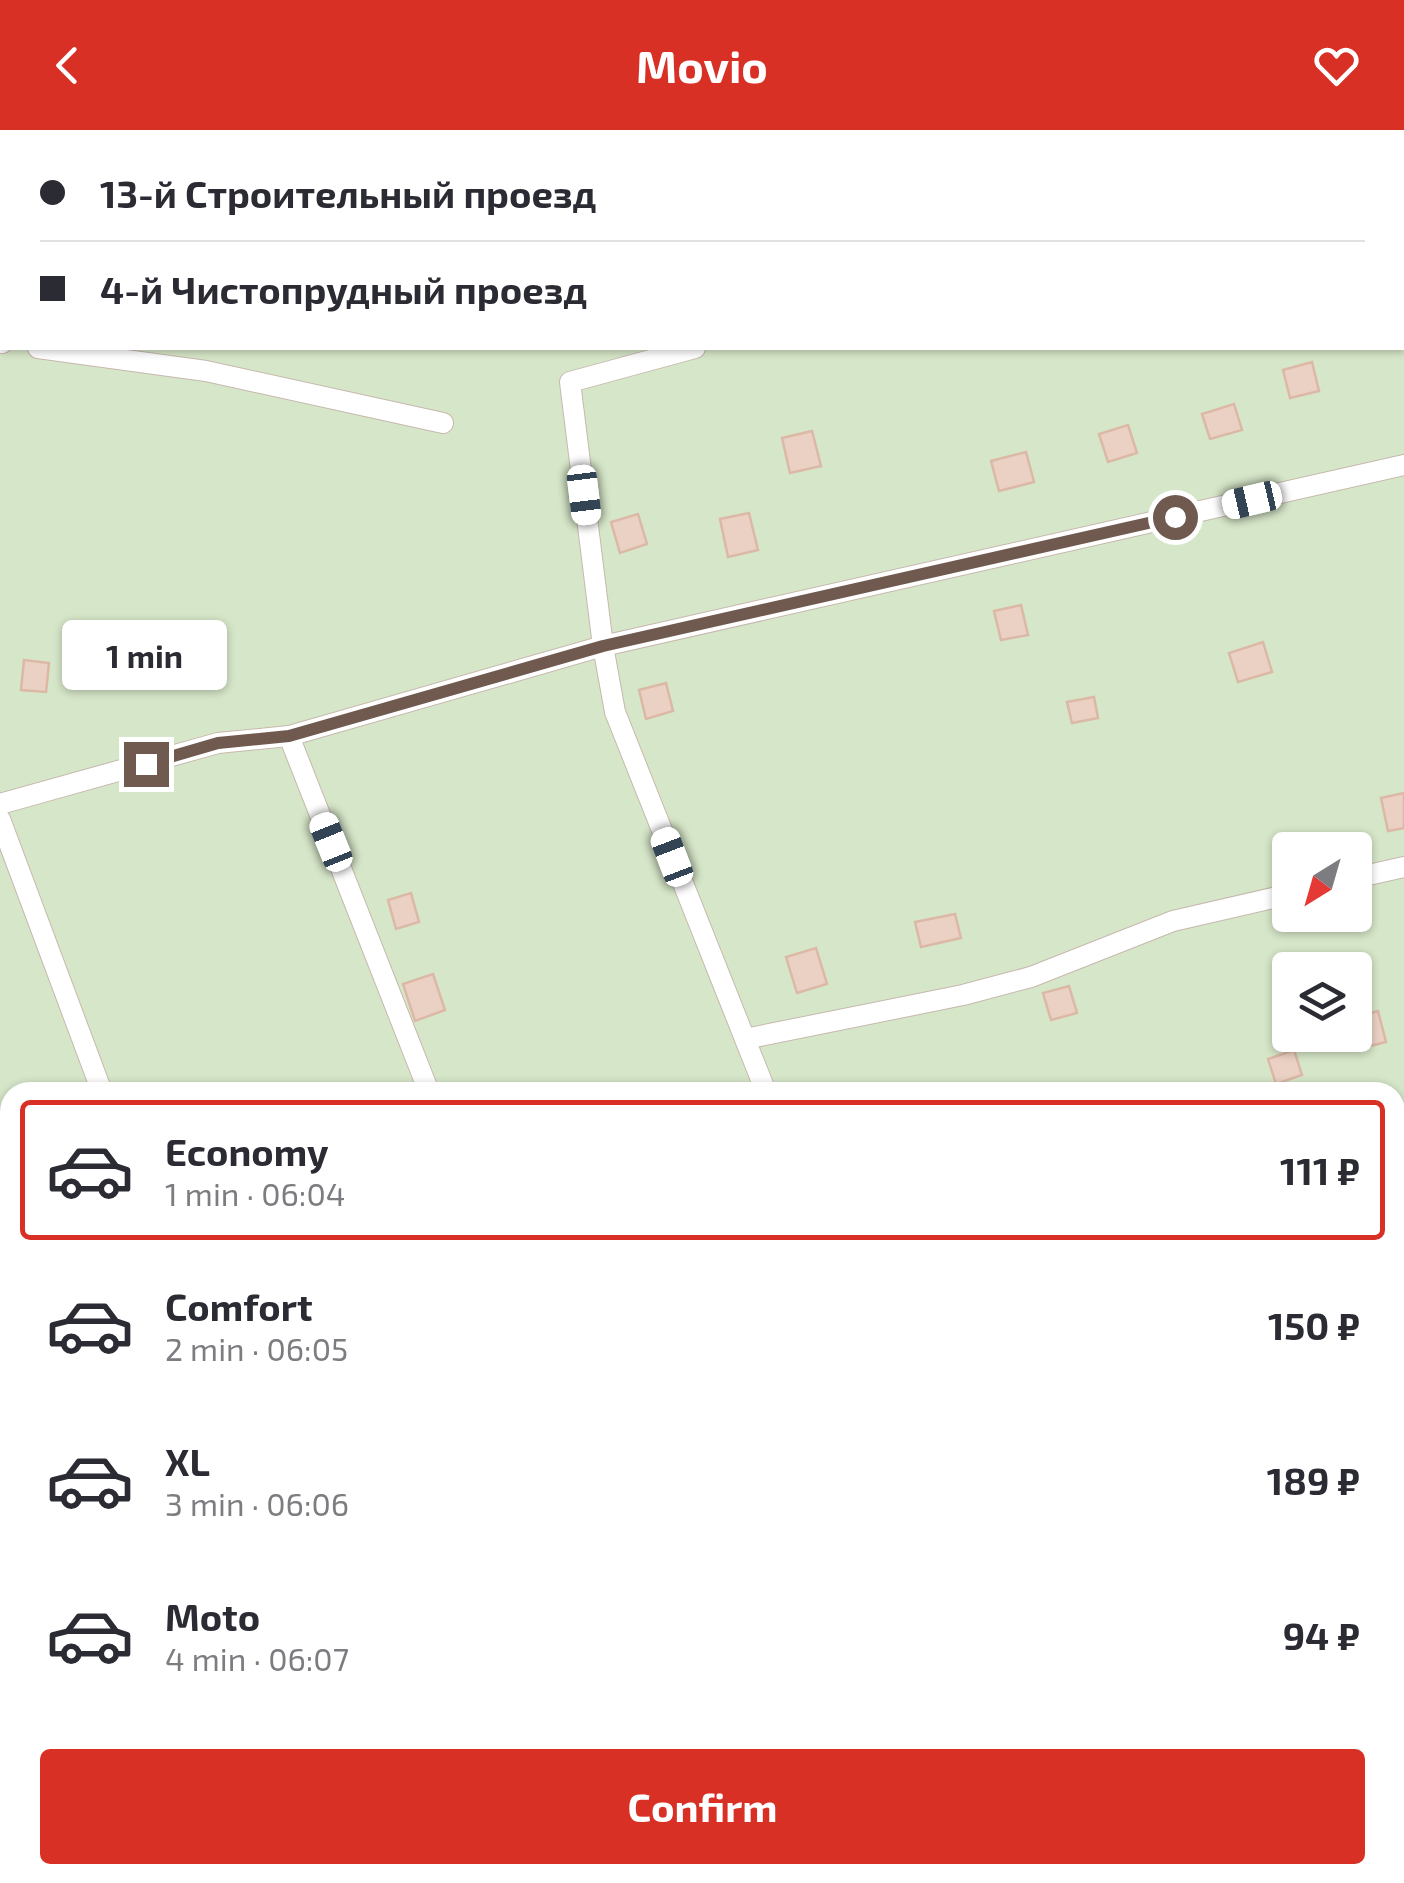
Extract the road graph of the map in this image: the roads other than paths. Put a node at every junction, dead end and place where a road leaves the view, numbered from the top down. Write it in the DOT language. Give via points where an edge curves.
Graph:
graph roads {
  1 [pos="53,350"];
  2 [pos="688,350"];
  3 [pos="443,423"];
  4 [pos="1404,465"];
  5 [pos="603,646"];
  6 [pos="289,736"];
  7 [pos="0,804"];
  8 [pos="0,819"];
  9 [pos="1404,867"];
  10 [pos="1372,874"];
  11 [pos="1272,898"];
  12 [pos="744,1039"];
  13 [pos="98,1082"];
  14 [pos="425,1082"];
  15 [pos="762,1082"];
  1 -- 3 [label="lane" via="206,370"];
  2 -- 5 [label="lane" via="570,382"];
  4 -- 5 [label="lane"];
  5 -- 6 [label="lane"];
  5 -- 12 [label="lane" via="615,712"];
  6 -- 7 [label="lane" via="218,743"];
  6 -- 14 [label="lane"];
  8 -- 13 [label="lane"];
  9 -- 10 [label="lane"];
  11 -- 12 [label="lane" via="1174,921 1014,982"];
  12 -- 15 [label="lane"];
}
